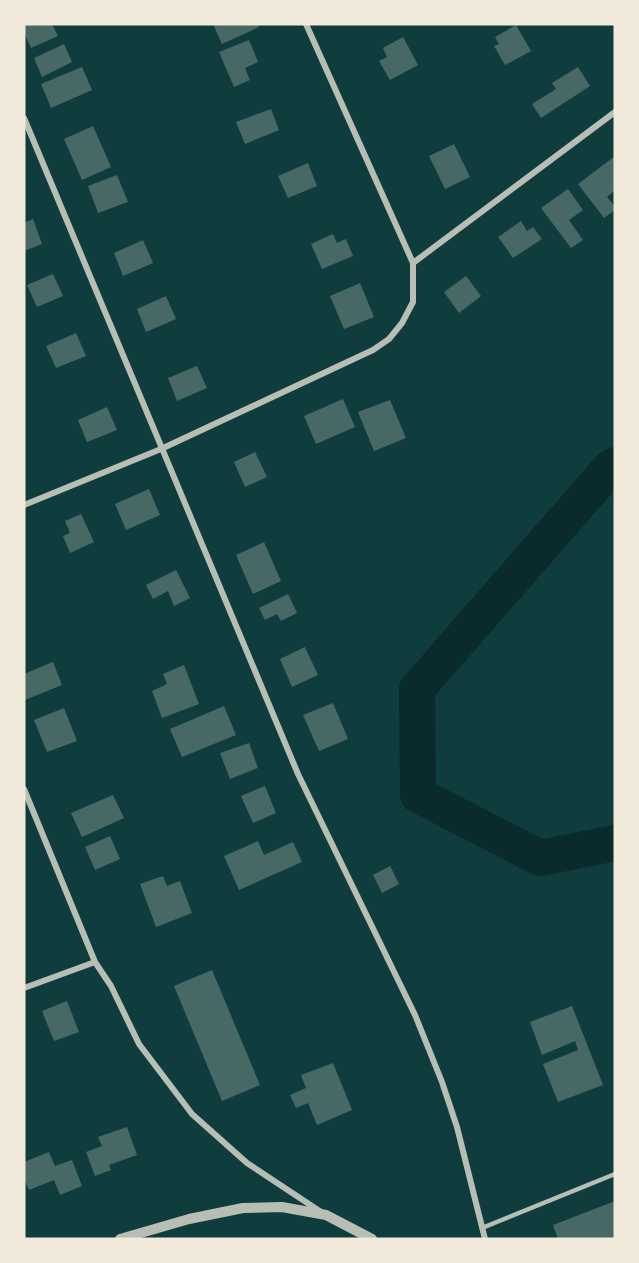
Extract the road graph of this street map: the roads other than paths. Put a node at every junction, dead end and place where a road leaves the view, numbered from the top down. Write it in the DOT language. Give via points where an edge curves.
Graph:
graph roads {
  1 [pos="306,24"];
  2 [pos="615,112"];
  3 [pos="24,118"];
  4 [pos="413,263"];
  5 [pos="161,449"];
  6 [pos="24,505"];
  7 [pos="24,789"];
  8 [pos="95,962"];
  9 [pos="24,988"];
  10 [pos="615,1174"];
  11 [pos="326,1215"];
  12 [pos="482,1228"];
  13 [pos="120,1239"];
  14 [pos="372,1239"];
  15 [pos="485,1239"];
  1 -- 4 [label="street"];
  2 -- 4 [label="street"];
  3 -- 5 [label="street"];
  4 -- 5 [label="street" via="413,302 389,339"];
  5 -- 6 [label="street"];
  5 -- 12 [label="street" via="298,774 415,1015 457,1127"];
  7 -- 8 [label="street"];
  8 -- 9 [label="street"];
  8 -- 11 [label="street" via="139,1044 192,1113 247,1163"];
  10 -- 12 [label="lane"];
  11 -- 13 [label="street" via="282,1207 243,1208"];
  11 -- 14 [label="street"];
  12 -- 15 [label="street"];
}
